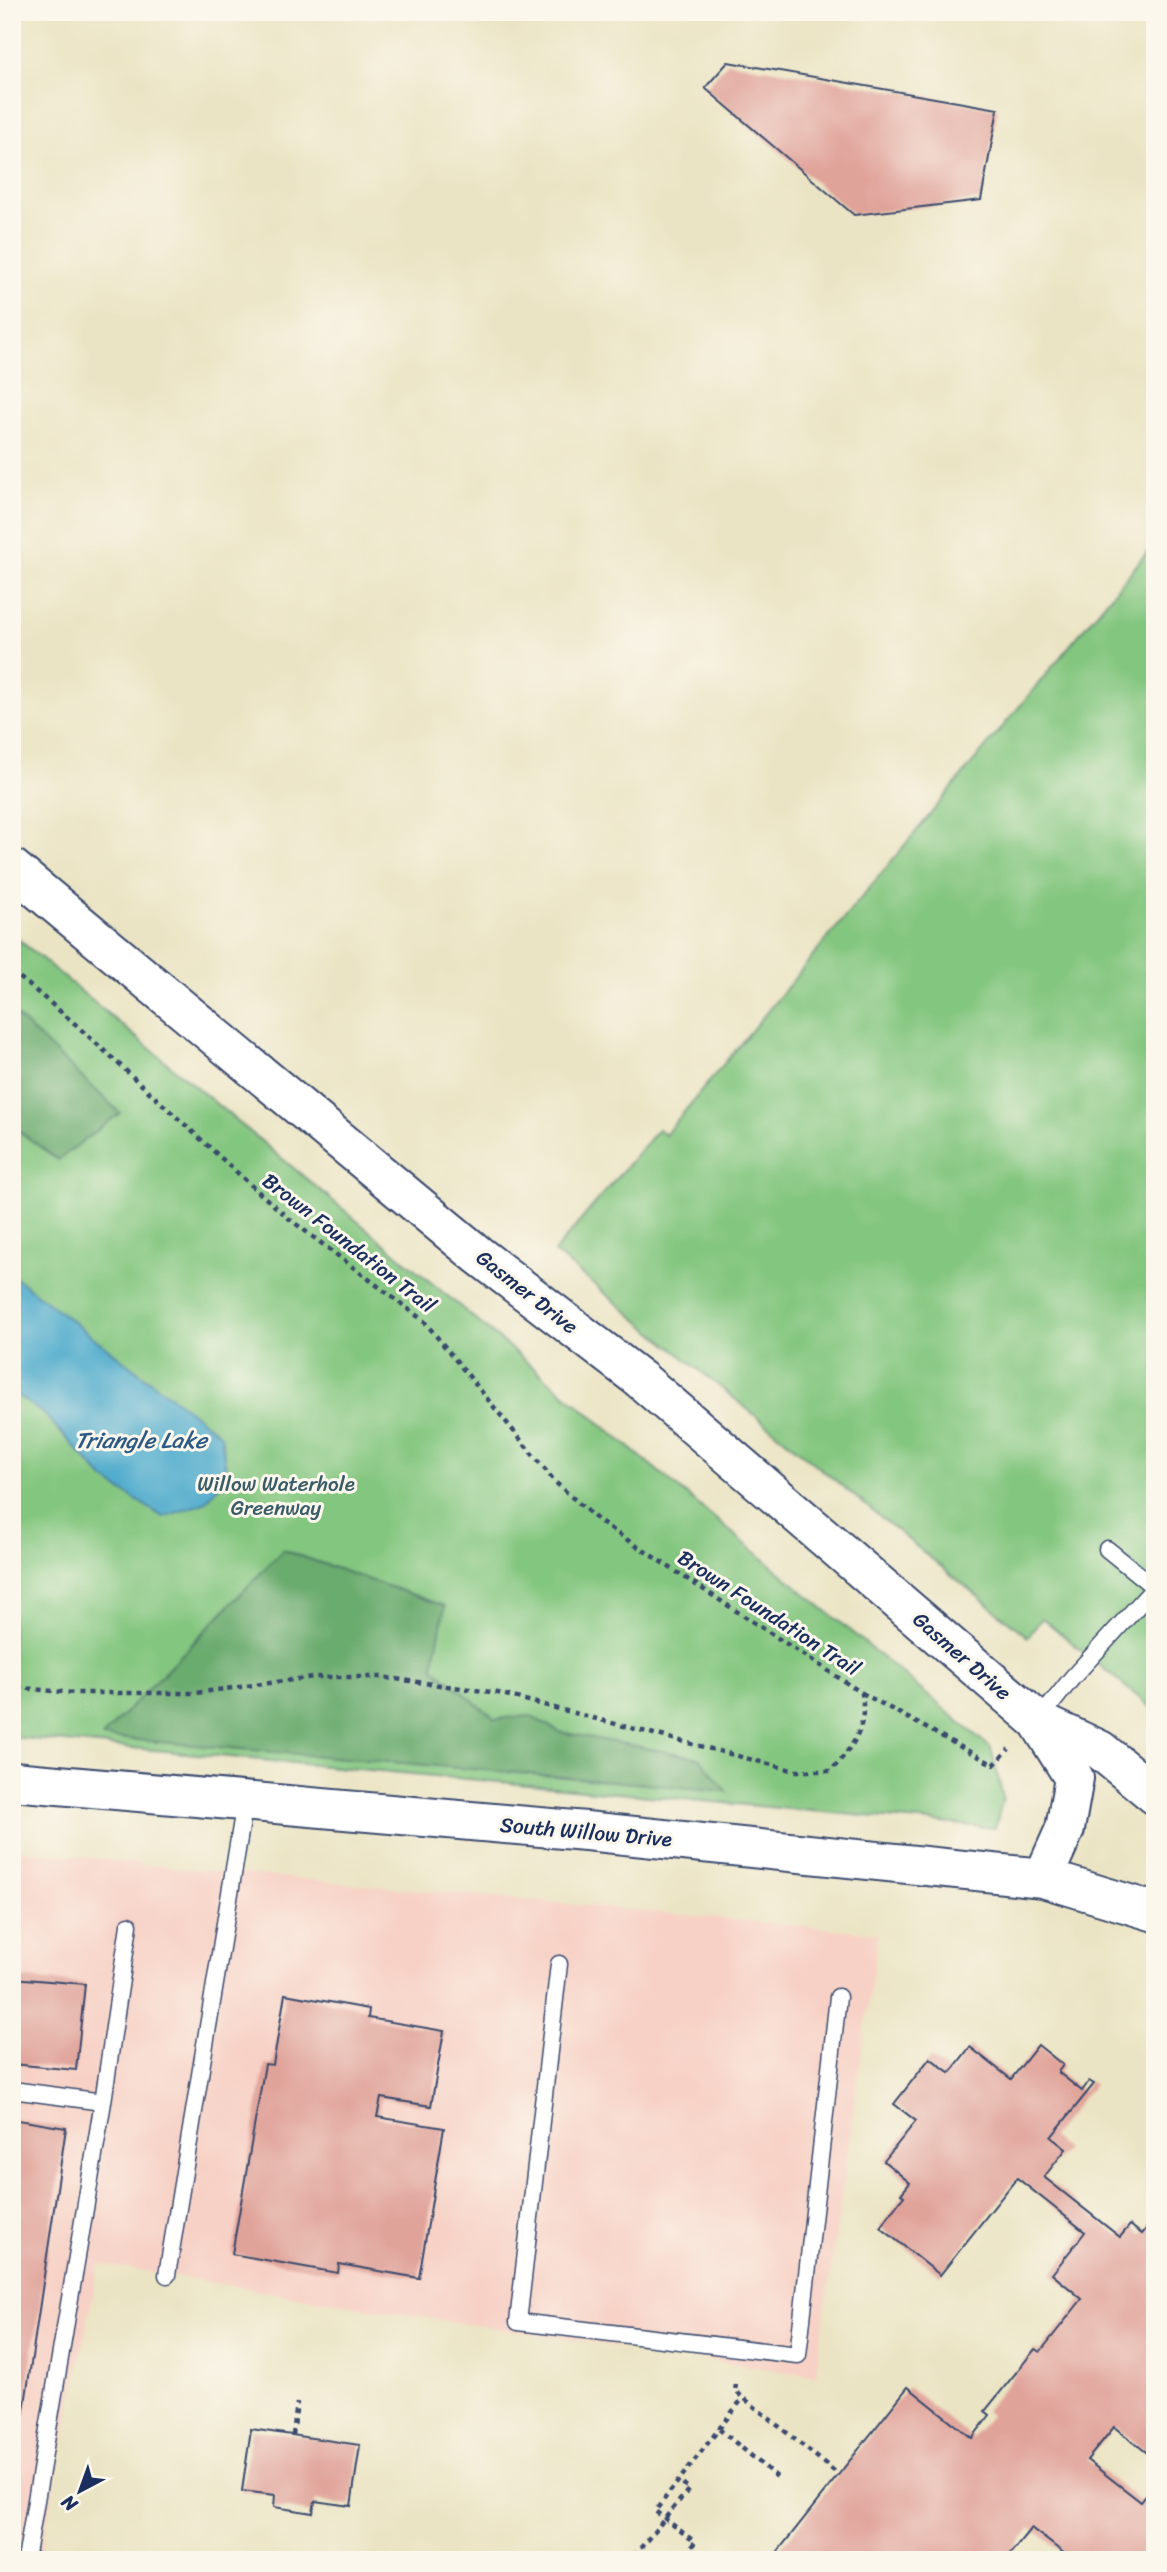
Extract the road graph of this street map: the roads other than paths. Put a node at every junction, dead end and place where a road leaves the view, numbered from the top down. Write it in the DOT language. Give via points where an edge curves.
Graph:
graph roads {
  1 [pos="12,869"];
  2 [pos="1107,1549"];
  3 [pos="1155,1587"];
  4 [pos="1038,1721"];
  5 [pos="12,1781"];
  6 [pos="1155,1795"];
  7 [pos="245,1802"];
  8 [pos="1043,1878"];
  9 [pos="1155,1912"];
  10 [pos="130,1925"];
  11 [pos="559,1964"];
  12 [pos="838,1997"];
  13 [pos="12,2090"];
  14 [pos="103,2102"];
  15 [pos="167,2275"];
  16 [pos="26,2560"];
  1 -- 4 [label="street, Gasmer Drive" via="478,1255 640,1379"];
  2 -- 3 [label="lane"];
  3 -- 4 [label="lane"];
  4 -- 6 [label="street, Gasmer Drive" via="1100,1750"];
  4 -- 8 [label="street, Gasmer Drive" via="1074,1778 1065,1829"];
  5 -- 7 [label="street, South Willow Drive"];
  7 -- 8 [label="street, South Willow Drive"];
  7 -- 15 [label="lane"];
  8 -- 9 [label="street, South Willow Drive"];
  10 -- 14 [label="lane"];
  11 -- 12 [label="lane" via="518,2322 798,2355"];
  13 -- 14 [label="lane"];
  14 -- 16 [label="lane"];
}
